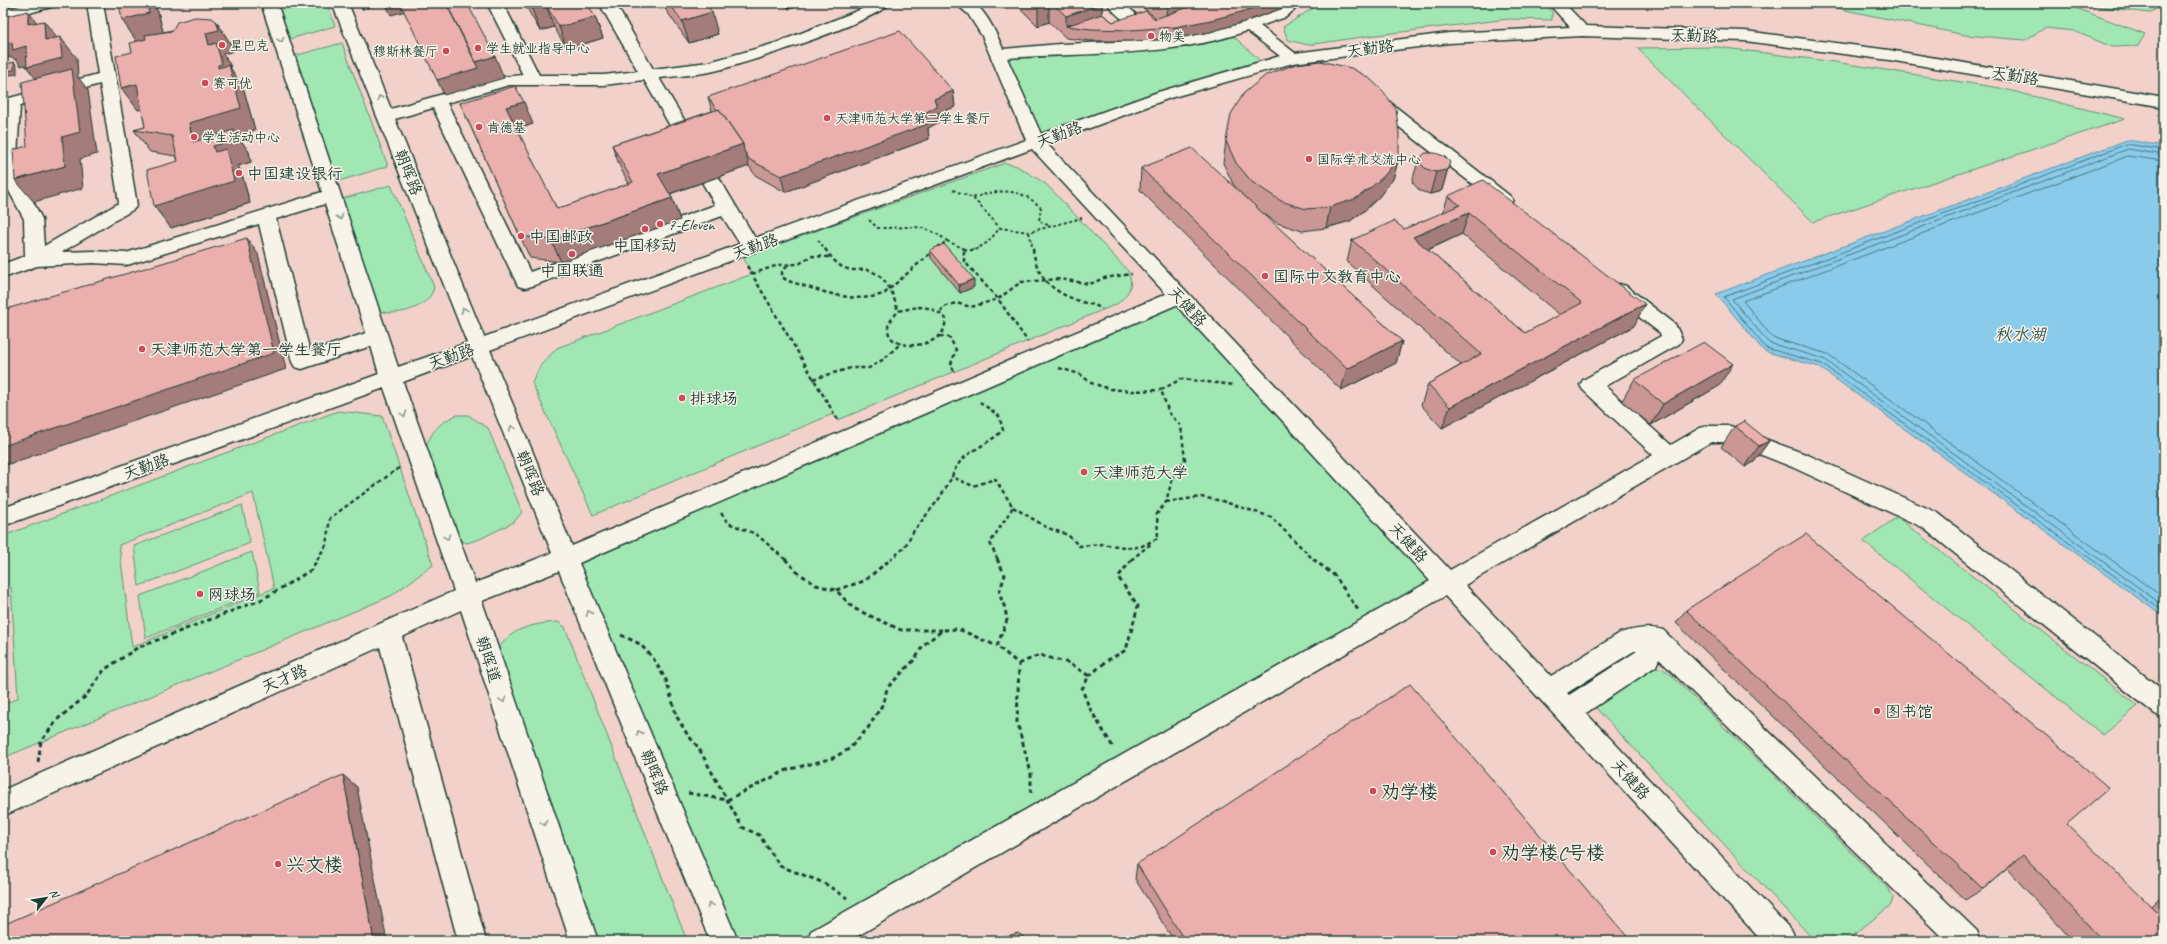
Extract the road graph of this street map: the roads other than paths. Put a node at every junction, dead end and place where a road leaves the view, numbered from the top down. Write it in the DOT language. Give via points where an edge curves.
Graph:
graph roads {
  1 [pos="50,3"];
  2 [pos="95,3"];
  3 [pos="269,3"];
  4 [pos="340,3"];
  5 [pos="495,3"];
  6 [pos="607,3"];
  7 [pos="963,3"];
  8 [pos="1114,3"];
  9 [pos="1220,3"];
  10 [pos="1294,3"];
  11 [pos="1556,3"];
  12 [pos="880,4"];
  13 [pos="3,15"];
  14 [pos="1137,23"];
  15 [pos="1248,26"];
  16 [pos="1582,31"];
  17 [pos="1337,52"];
  18 [pos="998,54"];
  19 [pos="1292,58"];
  20 [pos="648,75"];
  21 [pos="107,77"];
  22 [pos="533,79"];
  23 [pos="438,101"];
  24 [pos="2164,102"];
  25 [pos="7,104"];
  26 [pos="387,116"];
  27 [pos="1036,143"];
  28 [pos="333,195"];
  29 [pos="726,208"];
  30 [pos="1521,213"];
  31 [pos="266,216"];
  32 [pos="745,249"];
  33 [pos="35,260"];
  34 [pos="3,272"];
  35 [pos="1607,281"];
  36 [pos="1179,296"];
  37 [pos="378,336"];
  38 [pos="478,346"];
  39 [pos="391,378"];
  40 [pos="1669,456"];
  41 [pos="3,517"];
  42 [pos="567,559"];
  43 [pos="1446,582"];
  44 [pos="468,596"];
  45 [pos="388,631"];
  46 [pos="1654,638"];
  47 [pos="1549,691"];
  48 [pos="2164,706"];
  49 [pos="1567,711"];
  50 [pos="3,803"];
  51 [pos="472,941"];
  52 [pos="584,941"];
  53 [pos="724,941"];
  54 [pos="821,941"];
  55 [pos="1782,941"];
  56 [pos="1967,941"];
  1 -- 13 [label="street"];
  2 -- 21 [label="street"];
  3 -- 28 [label="street, 朝晖道, one-way"];
  26 -- 4 [label="street, 朝晖路, one-way"];
  5 -- 22 [label="street"];
  6 -- 20 [label="street"];
  7 -- 18 [label="street, 天健路" via="974,11"];
  8 -- 14 [label="street"];
  9 -- 15 [label="street"];
  10 -- 15 [label="street" via="1281,14"];
  11 -- 16 [label="street"];
  12 -- 20 [label="street" via="868,12 782,46 711,67"];
  15 -- 18 [label="street" via="1172,45"];
  15 -- 19 [label="street"];
  16 -- 17 [label="street, 天勤路" via="1449,38"];
  16 -- 24 [label="street, 天勤路" via="1745,36 1897,56"];
  17 -- 19 [label="street, 天勤路"];
  17 -- 30 [label="street" via="1353,78"];
  18 -- 27 [label="street, 天健路"];
  19 -- 27 [label="street, 天勤路" via="1164,95"];
  20 -- 22 [label="street" via="604,80"];
  20 -- 29 [label="street"];
  21 -- 25 [label="street"];
  21 -- 33 [label="street" via="128,205"];
  22 -- 23 [label="street" via="508,80"];
  23 -- 26 [label="street"];
  23 -- 29 [label="street" via="525,281"];
  25 -- 33 [label="street" via="7,174 13,180 33,219"];
  38 -- 26 [label="street, 朝晖路, one-way"];
  27 -- 32 [label="street, 天勤路"];
  27 -- 36 [label="street, 天健路"];
  28 -- 31 [label="street"];
  28 -- 37 [label="street, 朝晖道, one-way"];
  29 -- 32 [label="street"];
  31 -- 33 [label="street" via="127,259 92,256"];
  31 -- 37 [label="street" via="302,362"];
  32 -- 38 [label="street, 天勤路"];
  33 -- 34 [label="street"];
  35 -- 40 [label="street" via="1668,329 1672,339 1590,385"];
  36 -- 42 [label="street, 天才路"];
  36 -- 43 [label="street, 天健路"];
  37 -- 39 [label="street, 朝晖道"];
  38 -- 39 [label="street, 天勤路"];
  42 -- 38 [label="street, 朝晖路, one-way"];
  39 -- 41 [label="street, 天勤路"];
  39 -- 44 [label="street, 朝晖道, one-way"];
  40 -- 43 [label="street"];
  40 -- 48 [label="street" via="1708,434 1730,434 1800,461 1930,520"];
  42 -- 44 [label="street, 天才路"];
  53 -- 42 [label="street, 朝晖路, one-way"];
  43 -- 47 [label="street, 天健路"];
  43 -- 54 [label="street"];
  44 -- 45 [label="street, 天才路"];
  44 -- 52 [label="street, 朝晖道, one-way"];
  45 -- 50 [label="street, 天才路"];
  45 -- 51 [label="street"];
  46 -- 47 [label="street" via="1629,641"];
  46 -- 49 [label="street" via="1646,658"];
  46 -- 56 [label="street"];
  47 -- 49 [label="street, 天健路"];
  49 -- 55 [label="street, 天健路"];
}
